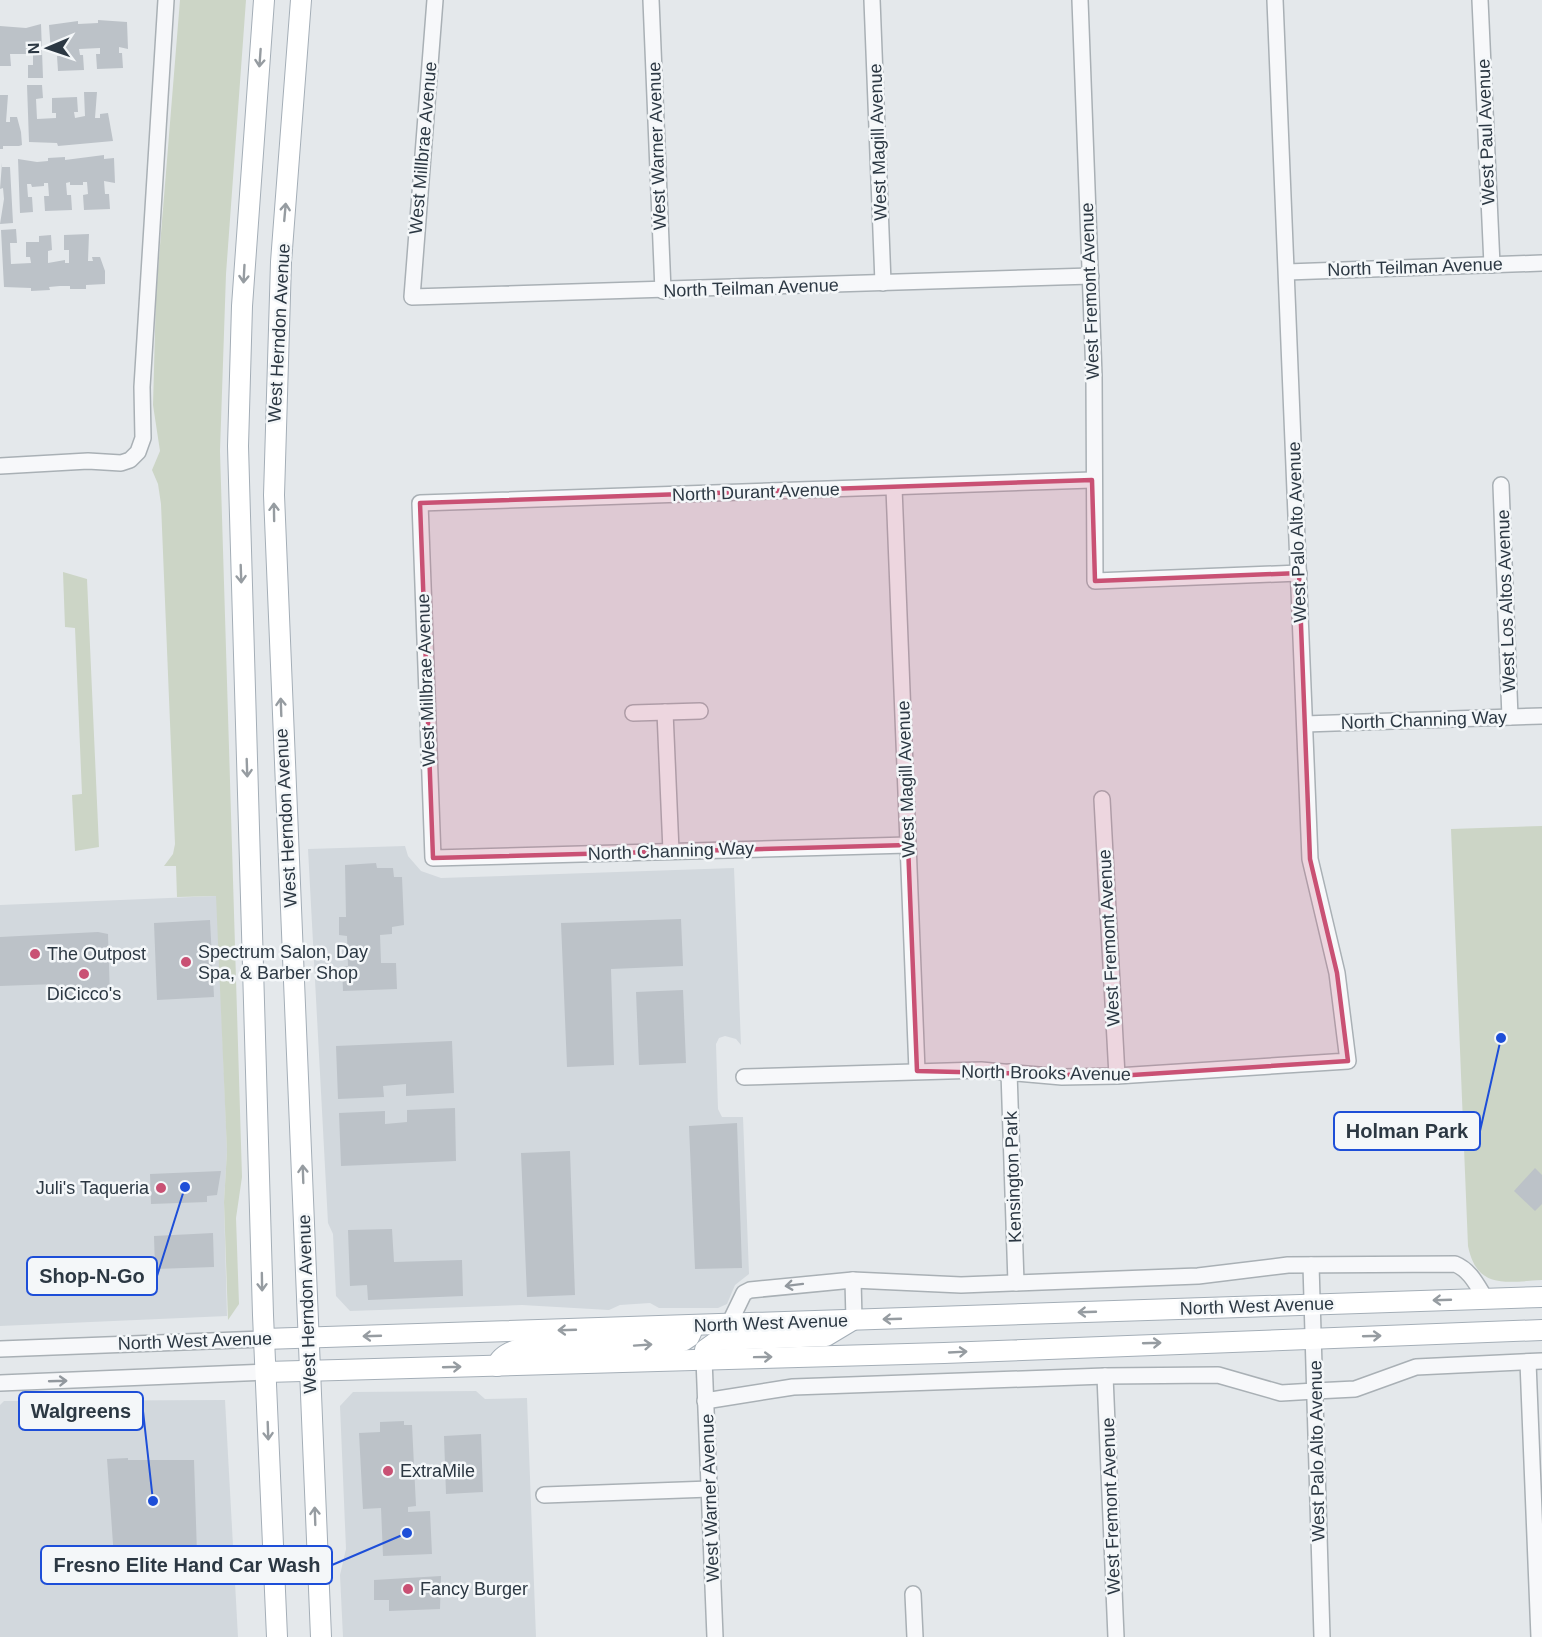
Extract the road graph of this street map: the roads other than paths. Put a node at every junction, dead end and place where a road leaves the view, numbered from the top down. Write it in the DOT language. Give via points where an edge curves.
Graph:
graph roads {
  1 [pos="166,0"];
  2 [pos="264,0"];
  3 [pos="301,0"];
  4 [pos="435,0"];
  5 [pos="651,0"];
  6 [pos="872,0"];
  7 [pos="1080,0"];
  8 [pos="1275,0"];
  9 [pos="1480,0"];
  10 [pos="1542,263"];
  11 [pos="1492,264"];
  12 [pos="1287,272"];
  13 [pos="1090,276"];
  14 [pos="883,284"];
  15 [pos="663,291"];
  16 [pos="412,297"];
  17 [pos="0,466"];
  18 [pos="1092,480"];
  19 [pos="1501,485"];
  20 [pos="894,488"];
  21 [pos="420,503"];
  22 [pos="1299,573"];
  23 [pos="699,711"];
  24 [pos="665,712"];
  25 [pos="633,713"];
  26 [pos="1542,716"];
  27 [pos="1510,717"];
  28 [pos="1305,724"];
  29 [pos="1102,800"];
  30 [pos="908,845"];
  31 [pos="671,851"];
  32 [pos="433,858"];
  33 [pos="1348,1061"];
  34 [pos="917,1071"];
  35 [pos="1009,1072"];
  36 [pos="1117,1076"];
  37 [pos="744,1077"];
  38 [pos="1311,1265"];
  39 [pos="853,1280"];
  40 [pos="1016,1282"];
  41 [pos="1542,1297"];
  42 [pos="1485,1298"];
  43 [pos="1313,1303"];
  44 [pos="854,1320"];
  45 [pos="730,1322"];
  46 [pos="694,1326"];
  47 [pos="630,1328"];
  48 [pos="1542,1330"];
  49 [pos="308,1338"];
  50 [pos="1314,1338"];
  51 [pos="264,1339"];
  52 [pos="0,1348"];
  53 [pos="704,1359"];
  54 [pos="1535,1361"];
  55 [pos="588,1363"];
  56 [pos="497,1366"];
  57 [pos="266,1372"];
  58 [pos="309,1372"];
  59 [pos="1106,1376"];
  60 [pos="0,1383"];
  61 [pos="1315,1391"];
  62 [pos="705,1401"];
  63 [pos="710,1489"];
  64 [pos="544,1495"];
  65 [pos="914,1593"];
  66 [pos="276,1637"];
  67 [pos="321,1637"];
  68 [pos="715,1637"];
  69 [pos="915,1637"];
  70 [pos="1116,1637"];
  71 [pos="1322,1637"];
  72 [pos="1539,1637"];
  1 -- 17 [label="street" via="142,387 143,438 138,452 121,463"];
  2 -- 51 [label="main road, West Herndon Avenue, one-way" via="242,306 238,456"];
  49 -- 3 [label="main road, West Herndon Avenue, one-way" via="274,495 279,294"];
  4 -- 16 [label="street, West Millbrae Avenue"];
  5 -- 15 [label="street, West Warner Avenue"];
  6 -- 14 [label="street, West Magill Avenue"];
  7 -- 13 [label="street, West Fremont Avenue"];
  8 -- 12 [label="street, West Palo Alto Avenue"];
  9 -- 11 [label="street, West Paul Avenue"];
  10 -- 11 [label="street, North Teilman Avenue"];
  11 -- 12 [label="street, North Teilman Avenue"];
  12 -- 22 [label="street, West Palo Alto Avenue"];
  13 -- 14 [label="street, North Teilman Avenue"];
  13 -- 18 [label="street, West Fremont Avenue"];
  14 -- 15 [label="street, North Teilman Avenue"];
  15 -- 16 [label="street, North Teilman Avenue"];
  18 -- 20 [label="street, North Durant Avenue"];
  18 -- 22 [label="street, West Fremont Avenue" via="1095,581"];
  19 -- 27 [label="street, West Los Altos Avenue"];
  20 -- 21 [label="street, North Durant Avenue"];
  20 -- 30 [label="street, West Magill Avenue"];
  21 -- 32 [label="street, West Millbrae Avenue"];
  22 -- 28 [label="street, West Palo Alto Avenue"];
  23 -- 24 [label="street"];
  24 -- 25 [label="street"];
  24 -- 31 [label="street"];
  26 -- 27 [label="street, North Channing Way"];
  27 -- 28 [label="street, North Channing Way"];
  28 -- 33 [label="street, West Palo Alto Avenue" via="1310,859 1337,973"];
  29 -- 36 [label="street, West Fremont Avenue"];
  30 -- 31 [label="street, North Channing Way"];
  30 -- 34 [label="street, West Magill Avenue"];
  31 -- 32 [label="street, North Channing Way"];
  33 -- 36 [label="street, North Brooks Avenue"];
  34 -- 35 [label="street, North Brooks Avenue"];
  34 -- 37 [label="street, North Brooks Avenue"];
  35 -- 36 [label="street, North Brooks Avenue" via="1062,1077"];
  35 -- 40 [label="street, Kensington Park"];
  38 -- 40 [label="street" via="1198,1276"];
  38 -- 42 [label="street" via="1455,1264 1476,1282"];
  38 -- 43 [label="street, West Palo Alto Avenue"];
  39 -- 40 [label="street" via="961,1285"];
  39 -- 44 [label="street"];
  39 -- 45 [label="street, one-way" via="750,1290 744,1293"];
  41 -- 42 [label="main road, North West Avenue"];
  42 -- 43 [label="main road, North West Avenue, one-way"];
  43 -- 44 [label="main road, North West Avenue, one-way"];
  43 -- 50 [label="street, West Palo Alto Avenue"];
  44 -- 45 [label="main road, North West Avenue"];
  44 -- 53 [label="main road" via="826,1336 719,1340 705,1350"];
  45 -- 46 [label="main road, North West Avenue"];
  46 -- 47 [label="main road, North West Avenue"];
  55 -- 46 [label="main road, one-way" via="631,1346 683,1341"];
  47 -- 49 [label="main road, North West Avenue, one-way"];
  47 -- 56 [label="main road" via="598,1343 512,1352 501,1357"];
  50 -- 48 [label="main road, North West Avenue, one-way"];
  49 -- 51 [label="main road, North West Avenue"];
  49 -- 58 [label="main road, West Herndon Avenue"];
  53 -- 50 [label="main road, North West Avenue, one-way"];
  50 -- 61 [label="street, West Palo Alto Avenue"];
  51 -- 52 [label="street, North West Avenue"];
  51 -- 57 [label="main road, West Herndon Avenue"];
  53 -- 55 [label="main road, North West Avenue"];
  53 -- 62 [label="street, West Warner Avenue"];
  54 -- 61 [label="street" via="1416,1367 1355,1389"];
  54 -- 72 [label="street"];
  55 -- 56 [label="main road, North West Avenue"];
  58 -- 56 [label="main road, North West Avenue, one-way"];
  57 -- 58 [label="main road, North West Avenue"];
  60 -- 57 [label="street, North West Avenue, one-way"];
  57 -- 66 [label="main road, West Herndon Avenue, one-way"];
  67 -- 58 [label="main road, West Herndon Avenue, one-way"];
  59 -- 61 [label="street" via="1218,1375 1281,1393"];
  59 -- 62 [label="street" via="793,1387"];
  59 -- 70 [label="street, West Fremont Avenue"];
  61 -- 71 [label="street, West Palo Alto Avenue"];
  62 -- 63 [label="street, West Warner Avenue"];
  63 -- 64 [label="street"];
  63 -- 68 [label="street, West Warner Avenue"];
  65 -- 69 [label="street"];
}
